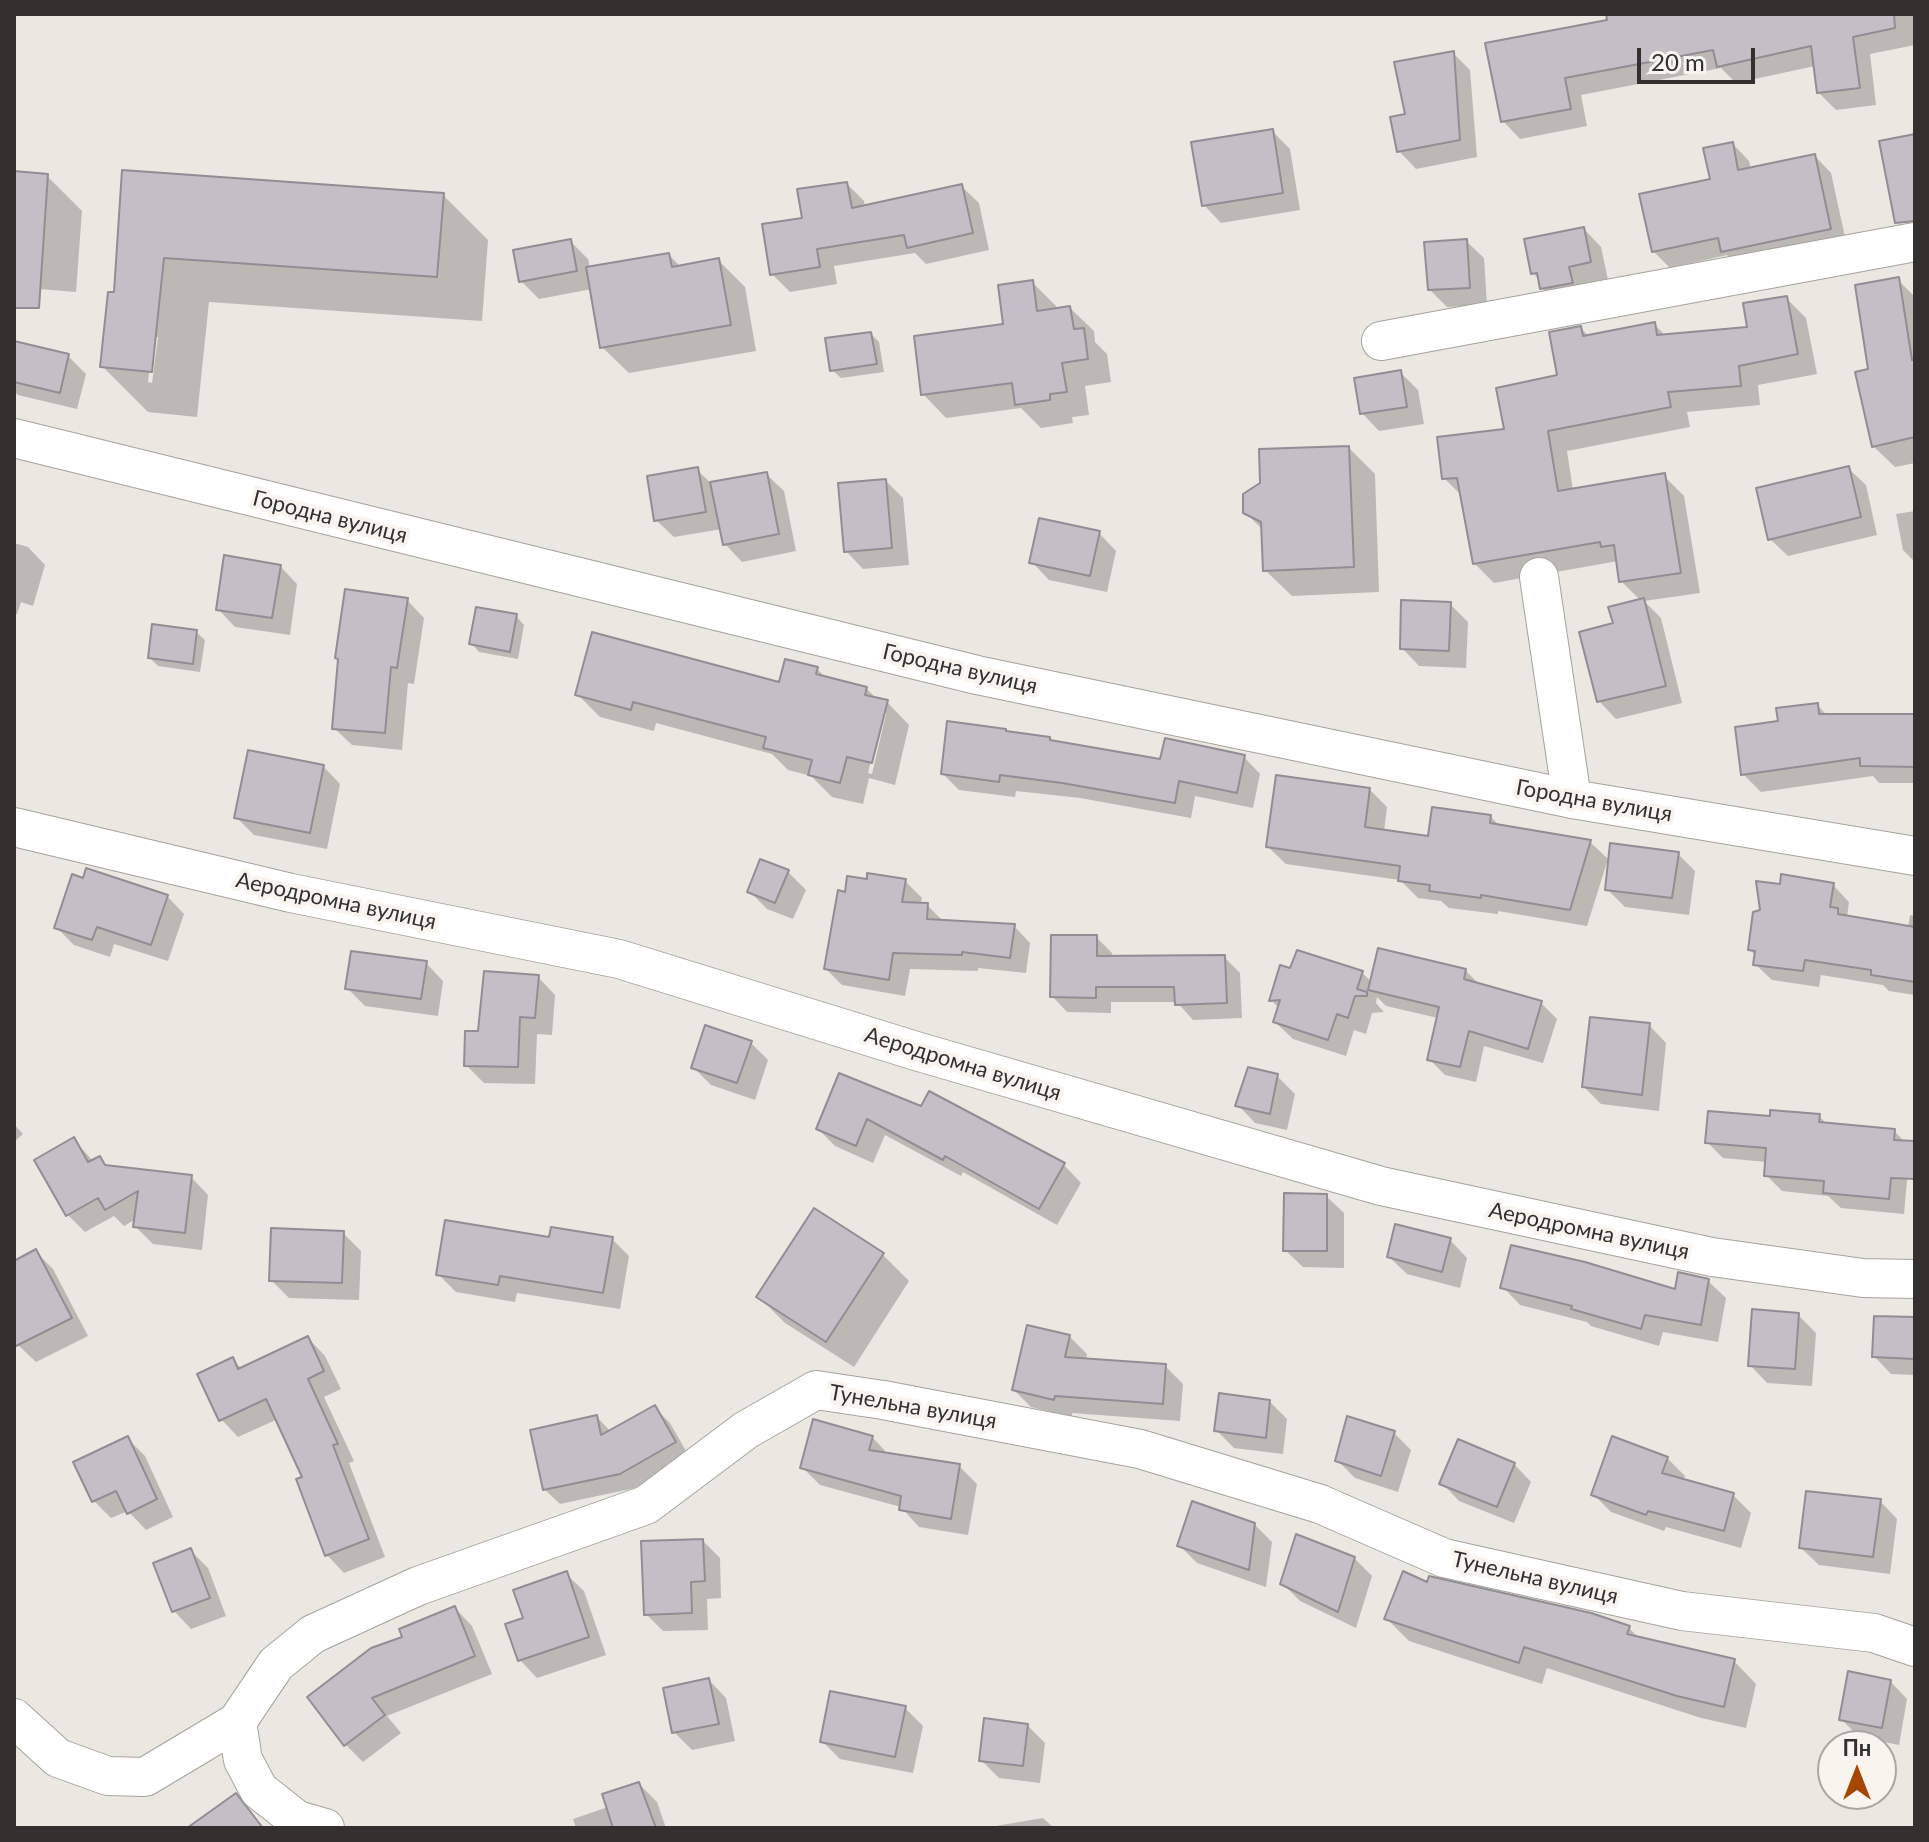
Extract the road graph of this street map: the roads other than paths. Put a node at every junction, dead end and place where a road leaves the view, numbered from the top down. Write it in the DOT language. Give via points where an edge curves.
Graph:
graph roads {
  1 [pos="1915,242"];
  2 [pos="1381,341"];
  3 [pos="14,438"];
  4 [pos="1539,577"];
  5 [pos="1572,799"];
  6 [pos="14,827"];
  7 [pos="1915,856"];
  8 [pos="1915,1279"];
  9 [pos="1915,1647"];
  10 [pos="14,1718"];
  11 [pos="237,1722"];
  12 [pos="325,1828"];
  1 -- 2 [label="street"];
  3 -- 5 [label="street, Городна вулиця" via="977,675"];
  4 -- 5 [label="street"];
  5 -- 7 [label="street, Городна вулиця"];
  6 -- 8 [label="street, Аеродромна вулиця" via="291,893 619,959 1381,1186 1712,1257 1863,1278"];
  9 -- 11 [label="street, Тунельна вулиця" via="1874,1633 1682,1611 1444,1558 1320,1504 1140,1449 816,1390 746,1430 646,1505 418,1586 313,1634 276,1664"];
  10 -- 11 [label="street, Тунельна вулиця" via="58,1758 108,1776 145,1777"];
  11 -- 12 [label="street" via="243,1760 259,1790 297,1820"];
}
